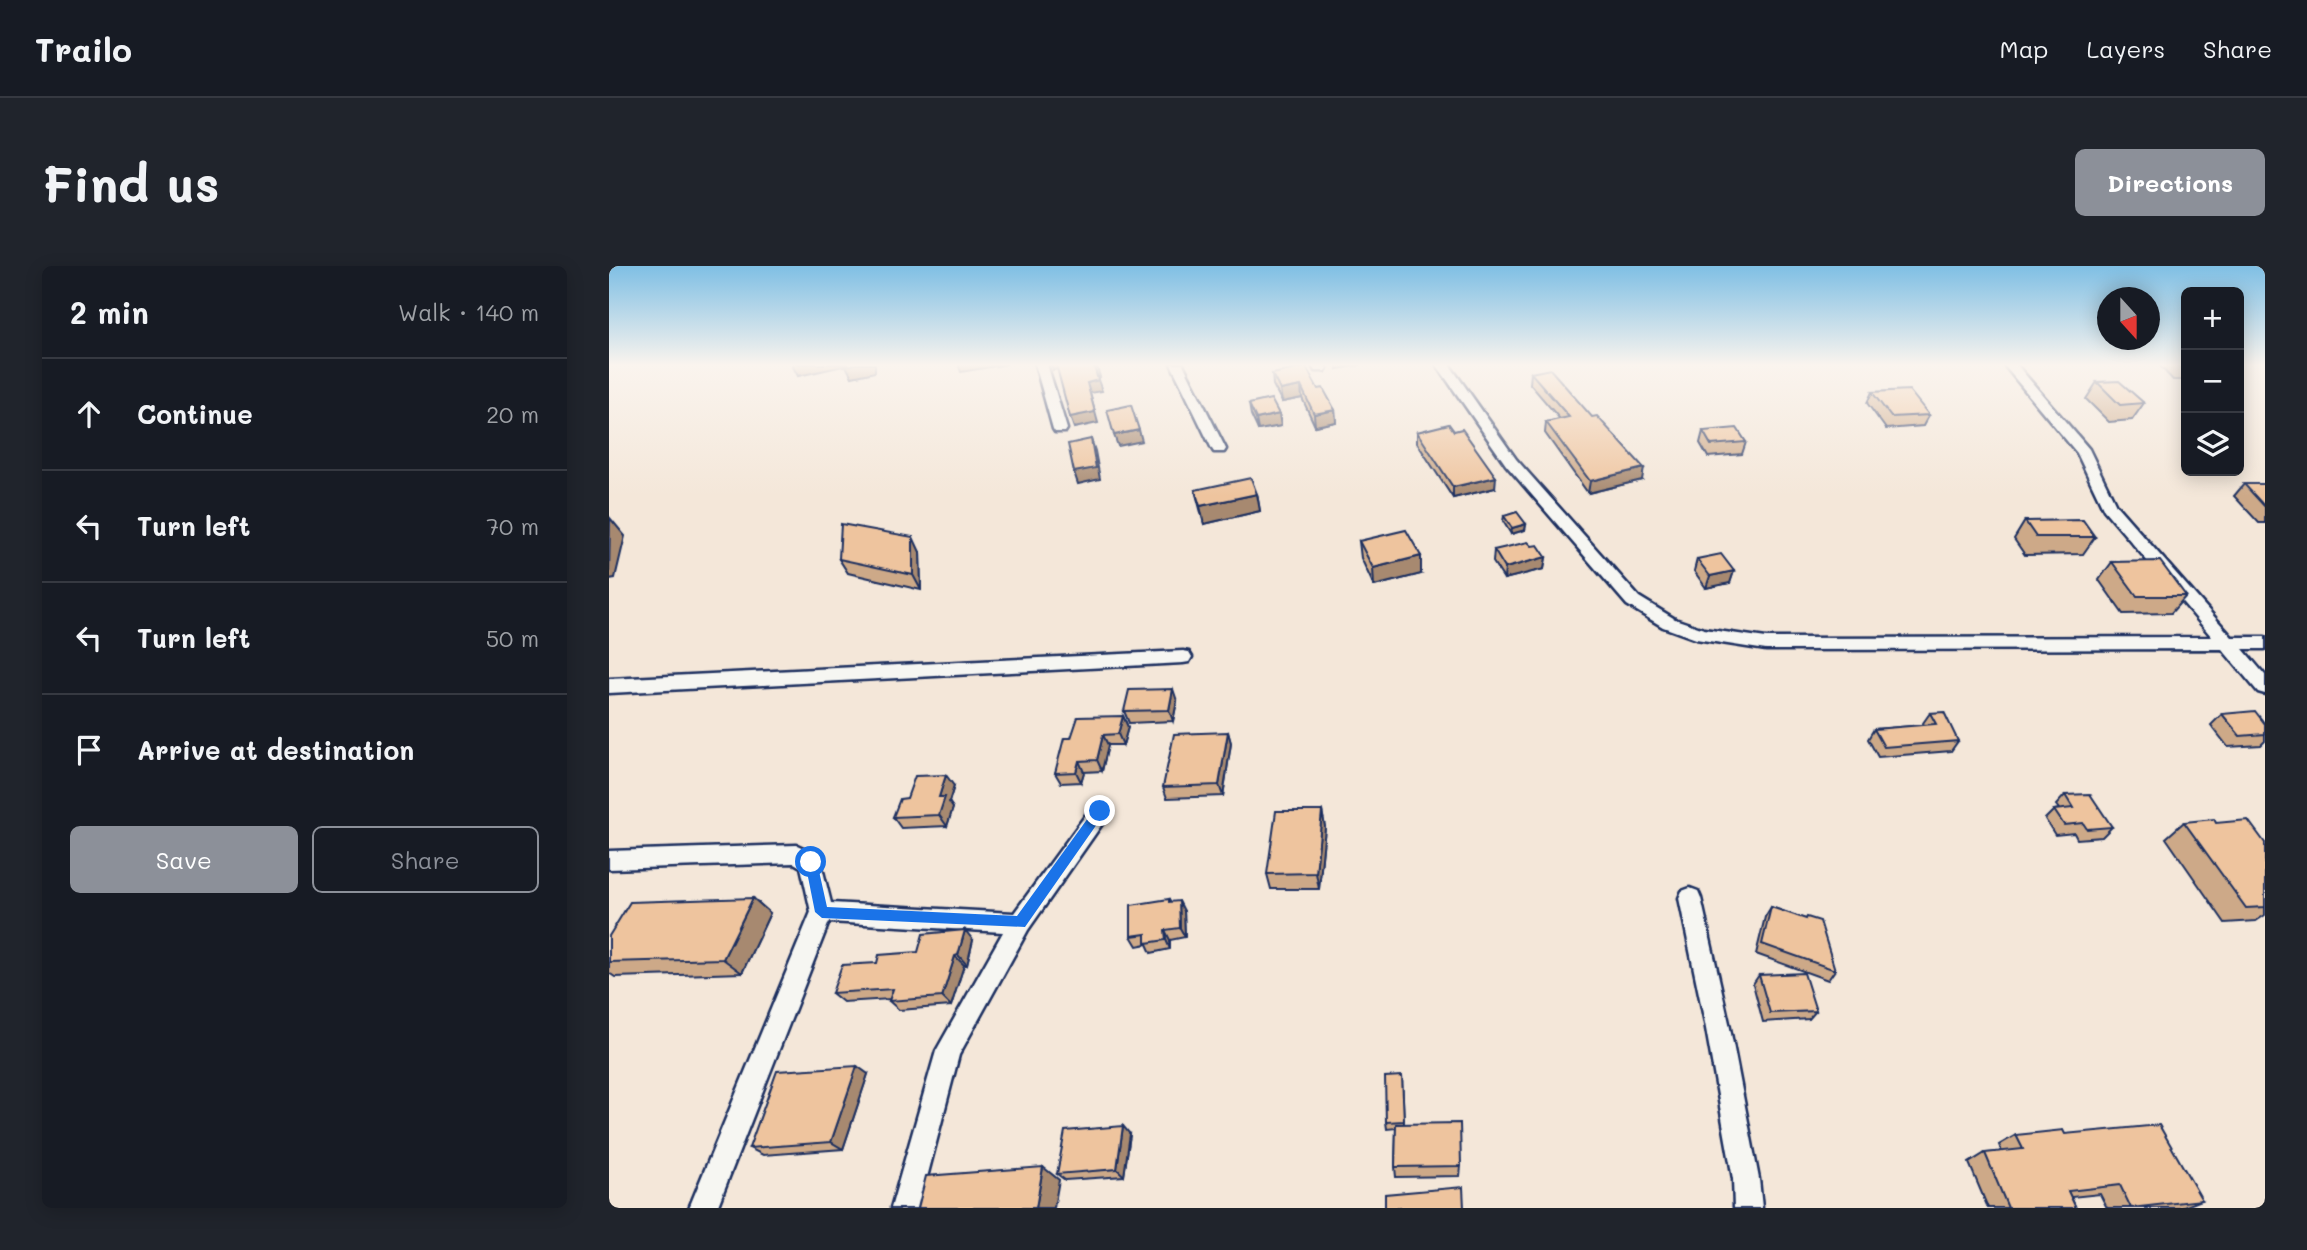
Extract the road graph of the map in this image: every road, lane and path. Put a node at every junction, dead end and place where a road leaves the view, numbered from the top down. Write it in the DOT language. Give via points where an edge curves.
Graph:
graph roads {
  1 [pos="1054,408"];
  2 [pos="1199,408"];
  3 [pos="1473,408"];
  4 [pos="2046,408"];
  5 [pos="1060,429"];
  6 [pos="1219,449"];
  7 [pos="2227,643"];
  8 [pos="2265,643"];
  9 [pos="1183,657"];
  10 [pos="609,686"];
  11 [pos="2265,687"];
  12 [pos="1100,811"];
  13 [pos="609,860"];
  14 [pos="1690,898"];
  15 [pos="822,912"];
  16 [pos="1020,923"];
  17 [pos="703,1208"];
  18 [pos="905,1208"];
  19 [pos="1748,1208"];
  1 -- 5 [label="street"];
  2 -- 6 [label="street"];
  3 -- 7 [label="street" via="1511,463 1633,601 1702,635 1766,644"];
  4 -- 7 [label="street" via="2084,452 2109,507"];
  7 -- 8 [label="street"];
  7 -- 11 [label="street"];
  9 -- 10 [label="street"];
  12 -- 16 [label="street"];
  13 -- 15 [label="street" via="797,854 811,862"];
  14 -- 19 [label="street" via="1727,1075"];
  15 -- 16 [label="street"];
  15 -- 17 [label="street"];
  16 -- 18 [label="street" via="948,1051"];
}
